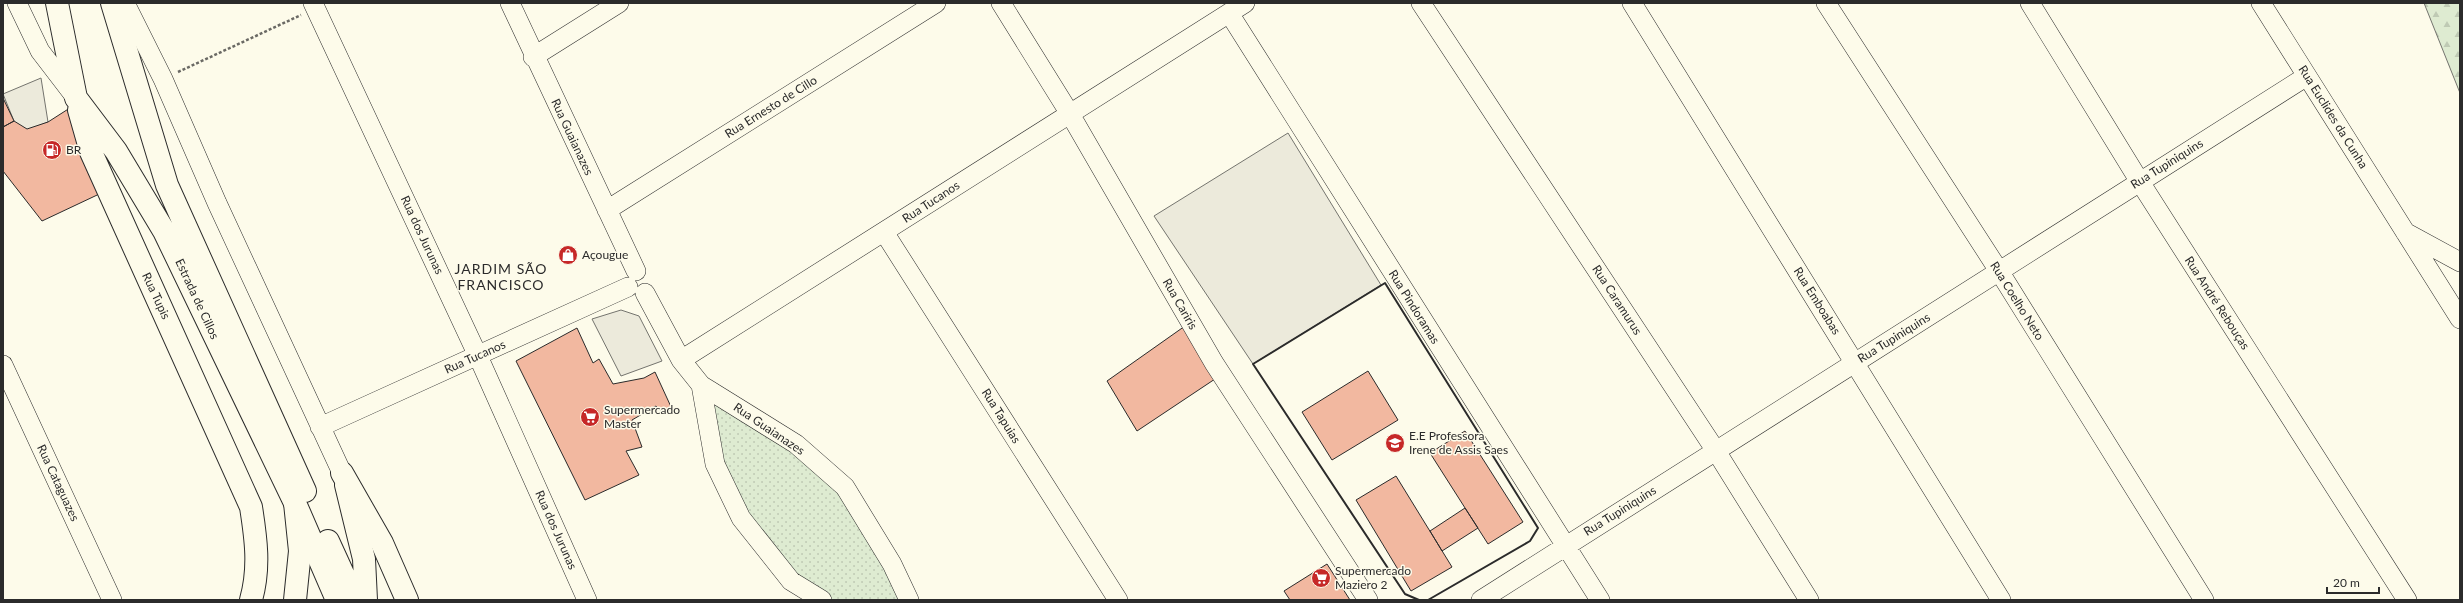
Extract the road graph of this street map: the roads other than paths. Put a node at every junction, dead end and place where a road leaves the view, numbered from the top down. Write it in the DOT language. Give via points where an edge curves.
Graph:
graph roads {
  1 [pos="17,3"];
  2 [pos="57,3"];
  3 [pos="112,3"];
  4 [pos="125,3"];
  5 [pos="510,3"];
  6 [pos="619,3"];
  7 [pos="936,3"];
  8 [pos="1001,3"];
  9 [pos="1245,3"];
  10 [pos="1421,3"];
  11 [pos="1632,3"];
  12 [pos="1826,3"];
  13 [pos="2030,3"];
  14 [pos="2261,3"];
  15 [pos="315,6"];
  16 [pos="1229,14"];
  17 [pos="533,57"];
  18 [pos="2307,76"];
  19 [pos="76,98"];
  20 [pos="1070,114"];
  21 [pos="2140,182"];
  22 [pos="606,210"];
  23 [pos="884,232"];
  24 [pos="2404,232"];
  25 [pos="2460,262"];
  26 [pos="1998,271"];
  27 [pos="636,284"];
  28 [pos="2460,319"];
  29 [pos="478,356"];
  30 [pos="681,360"];
  31 [pos="1854,363"];
  32 [pos="3,365"];
  33 [pos="701,385"];
  34 [pos="320,427"];
  35 [pos="1716,451"];
  36 [pos="342,473"];
  37 [pos="295,503"];
  38 [pos="1565,546"];
  39 [pos="112,600"];
  40 [pos="251,600"];
  41 [pos="296,600"];
  42 [pos="337,600"];
  43 [pos="355,600"];
  44 [pos="366,600"];
  45 [pos="407,600"];
  46 [pos="587,600"];
  47 [pos="822,600"];
  48 [pos="909,600"];
  49 [pos="1118,600"];
  50 [pos="1368,600"];
  51 [pos="1481,600"];
  52 [pos="1600,600"];
  53 [pos="1809,600"];
  54 [pos="2001,600"];
  55 [pos="2204,600"];
  56 [pos="2407,600"];
  1 -- 19 [label="street, Rua Tupis" via="40,51"];
  2 -- 19 [label="main road, Estrada de Cillos"];
  3 -- 43 [label="main road, Estrada de Cillos" via="166,185"];
  4 -- 34 [label="street" via="163,79"];
  5 -- 17 [label="street, Rua Guaianazes"];
  6 -- 17 [label="street"];
  7 -- 22 [label="street, Rua Ernesto de Cillo"];
  8 -- 20 [label="street, Rua Cariris"];
  9 -- 16 [label="street, Rua Tucanos"];
  10 -- 35 [label="street, Rua Caramurus"];
  11 -- 31 [label="street, Rua Emboabas"];
  12 -- 26 [label="street, Rua Coelho Neto"];
  13 -- 21 [label="street, Rua André Rebouças"];
  14 -- 18 [label="street, Rua Euclides da Cunha"];
  15 -- 29 [label="street, Rua dos Jurunas"];
  16 -- 20 [label="street, Rua Tucanos"];
  16 -- 38 [label="street, Rua Pindoramas"];
  17 -- 22 [label="street, Rua Guaianazes"];
  18 -- 21 [label="street, Rua Tupiniquins"];
  18 -- 24 [label="street, Rua Euclides da Cunha"];
  19 -- 37 [label="main road, Estrada de Cillos" via="116,151 164,231"];
  19 -- 40 [label="main road, Rua Tupis" via="91,152 251,507 257,544 257,578"];
  20 -- 23 [label="street, Rua Tucanos"];
  20 -- 50 [label="street, Rua Cariris" via="1214,363"];
  21 -- 26 [label="street, Rua Tupiniquins"];
  21 -- 56 [label="street, Rua André Rebouças"];
  22 -- 27 [label="street, Rua Guaianazes"];
  23 -- 30 [label="street, Rua Tucanos"];
  23 -- 49 [label="street, Rua Tapuias"];
  24 -- 25 [label="street"];
  24 -- 28 [label="street, Rua Euclides da Cunha"];
  26 -- 31 [label="street, Rua Tupiniquins"];
  26 -- 55 [label="street, Rua Coelho Neto"];
  27 -- 29 [label="street, Rua Tucanos"];
  27 -- 30 [label="street"];
  29 -- 34 [label="street, Rua Tucanos"];
  29 -- 46 [label="street, Rua dos Jurunas"];
  30 -- 33 [label="street, Rua Guaianazes"];
  31 -- 35 [label="street, Rua Tupiniquins"];
  31 -- 54 [label="street, Rua Emboabas"];
  32 -- 39 [label="street, Rua Cataguazes"];
  33 -- 47 [label="street, Rua Guaianazes" via="715,464 741,518 791,581"];
  33 -- 48 [label="street, Rua Guaianazes" via="796,444 845,487 892,564"];
  34 -- 36 [label="street"];
  35 -- 38 [label="street, Rua Tupiniquins"];
  35 -- 53 [label="street, Rua Caramurus"];
  36 -- 44 [label="main road" via="364,559"];
  36 -- 45 [label="main road" via="382,543"];
  37 -- 41 [label="main road" via="300,551"];
  37 -- 42 [label="main road, Estrada de Cillos"];
  38 -- 51 [label="street, Rua Tupiniquins"];
  38 -- 52 [label="street, Rua Pindoramas"];
}
